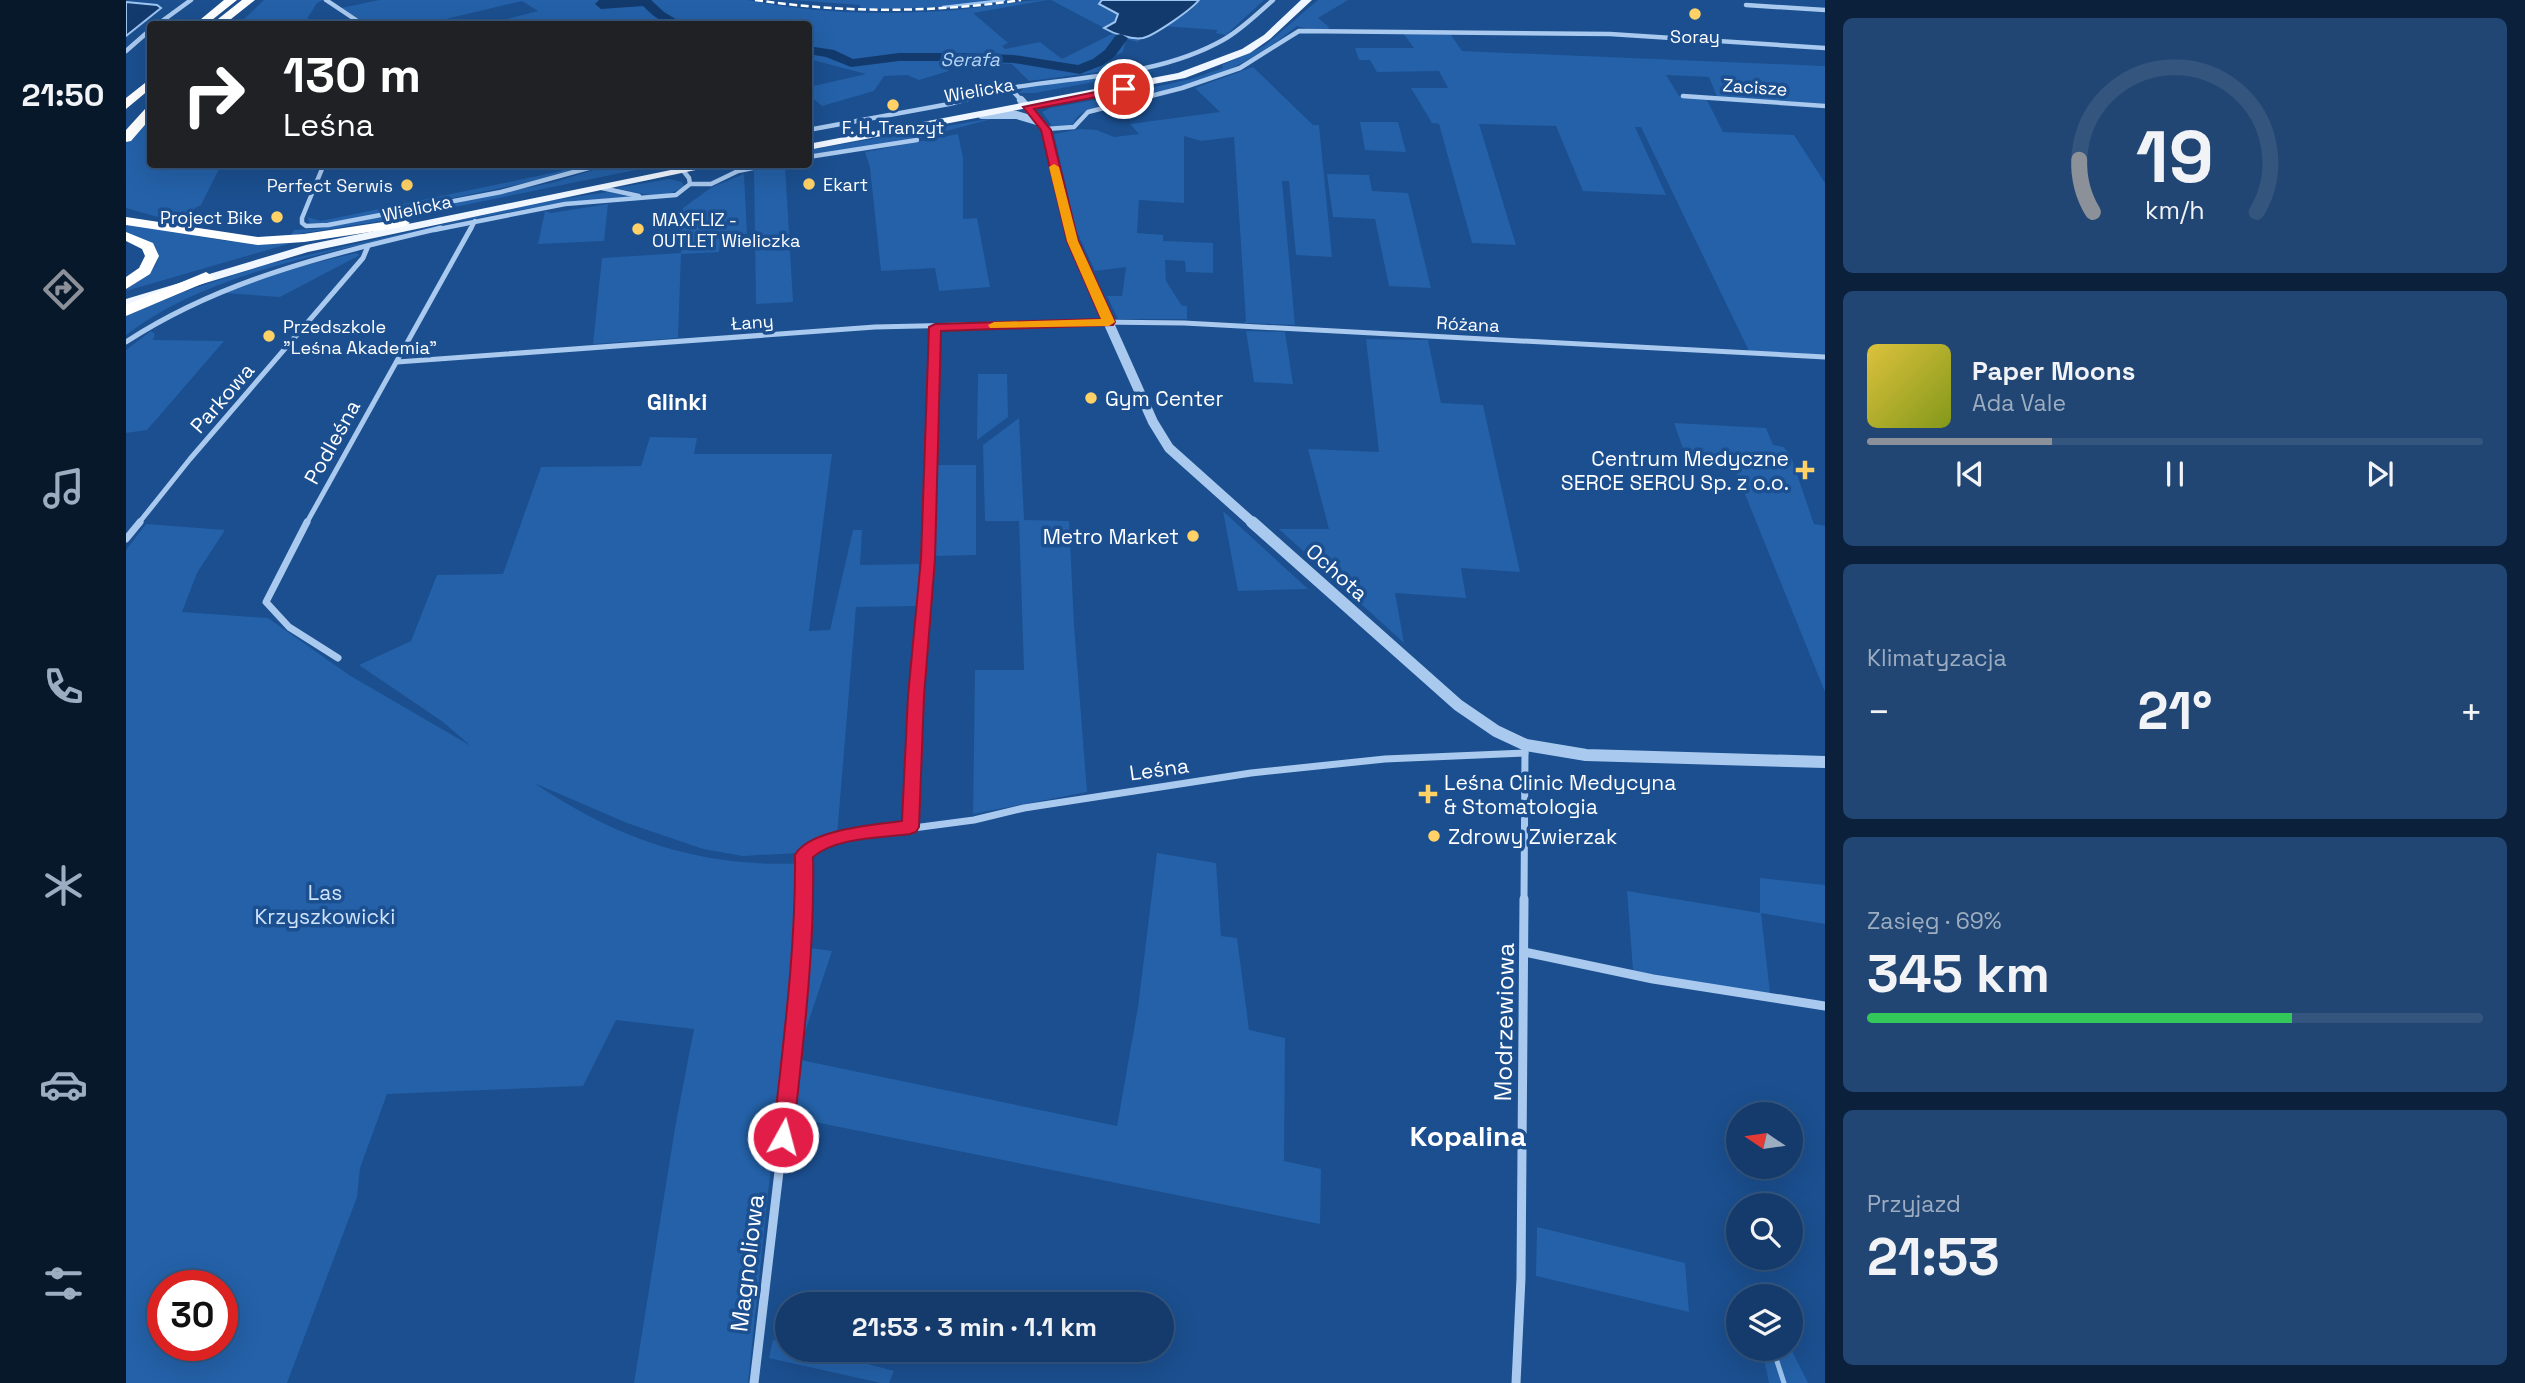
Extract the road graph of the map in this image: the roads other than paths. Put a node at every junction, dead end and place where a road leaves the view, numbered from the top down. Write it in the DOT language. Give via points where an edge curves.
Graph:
graph roads {
  1 [pos="191,0"];
  2 [pos="231,0"];
  3 [pos="251,0"];
  4 [pos="326,0"];
  5 [pos="1273,0"];
  6 [pos="1295,0"];
  7 [pos="1307,0"];
  8 [pos="1746,5"];
  9 [pos="1825,10"];
  10 [pos="162,21"];
  11 [pos="204,21"];
  12 [pos="222,21"];
  13 [pos="234,21"];
  14 [pos="358,21"];
  15 [pos="147,33"];
  16 [pos="1825,48"];
  17 [pos="126,51"];
  18 [pos="147,77"];
  19 [pos="126,87"];
  20 [pos="1010,88"];
  21 [pos="1683,96"];
  22 [pos="1024,104"];
  23 [pos="126,105"];
  24 [pos="1825,106"];
  25 [pos="147,115"];
  26 [pos="982,115"];
  27 [pos="1044,126"];
  28 [pos="812,129"];
  29 [pos="126,138"];
  30 [pos="812,138"];
  31 [pos="917,140"];
  32 [pos="812,146"];
  33 [pos="812,157"];
  34 [pos="322,168"];
  35 [pos="591,168"];
  36 [pos="675,168"];
  37 [pos="676,168"];
  38 [pos="681,168"];
  39 [pos="755,168"];
  40 [pos="690,184"];
  41 [pos="602,188"];
  42 [pos="648,198"];
  43 [pos="126,213"];
  44 [pos="126,221"];
  45 [pos="475,221"];
  46 [pos="403,223"];
  47 [pos="155,224"];
  48 [pos="126,236"];
  49 [pos="368,246"];
  50 [pos="206,277"];
  51 [pos="126,284"];
  52 [pos="126,294"];
  53 [pos="126,303"];
  54 [pos="126,311"];
  55 [pos="1109,322"];
  56 [pos="935,327"];
  57 [pos="126,342"];
  58 [pos="1825,357"];
  59 [pos="397,362"];
  60 [pos="126,539"];
  61 [pos="338,658"];
  62 [pos="1526,749"];
  63 [pos="1825,762"];
  64 [pos="910,827"];
  65 [pos="804,855"];
  66 [pos="1524,952"];
  67 [pos="1825,1006"];
  68 [pos="754,1383"];
  69 [pos="1516,1383"];
  1 -- 10 [label="street"];
  2 -- 11 [label="highway"];
  3 -- 12 [label="highway"];
  3 -- 13 [label="highway"];
  4 -- 14 [label="street"];
  5 -- 20 [label="street" via="1221,41 1184,57"];
  6 -- 22 [label="main road, Wielicka" via="1259,31 1216,56"];
  7 -- 22 [label="main road" via="1255,45 1212,66 1161,82"];
  8 -- 9 [label="street"];
  15 -- 17 [label="street"];
  16 -- 27 [label="street" via="1609,34 1299,31 1225,74 1088,112 1074,127"];
  18 -- 19 [label="highway"];
  18 -- 23 [label="highway"];
  20 -- 22 [label="street"];
  20 -- 28 [label="street"];
  21 -- 24 [label="street, Zacisze"];
  22 -- 26 [label="main road, Wielicka"];
  22 -- 27 [label="street, Ochota"];
  22 -- 30 [label="main road, Wielicka"];
  25 -- 29 [label="highway"];
  26 -- 27 [label="street" via="1021,116"];
  26 -- 32 [label="main road, Wielicka"];
  27 -- 55 [label="street, Ochota" via="1072,241"];
  31 -- 33 [label="street"];
  34 -- 35 [label="street" via="302,218 306,226 481,195"];
  36 -- 46 [label="main road, Wielicka"];
  37 -- 41 [label="main road, Wielicka"];
  38 -- 40 [label="street"];
  39 -- 40 [label="street" via="711,184"];
  40 -- 42 [label="street" via="676,195"];
  41 -- 42 [label="street"];
  41 -- 50 [label="main road, Wielicka" via="306,249"];
  42 -- 45 [label="street" via="572,203"];
  43 -- 47 [label="highway"];
  44 -- 47 [label="highway"];
  45 -- 49 [label="street"];
  45 -- 59 [label="street, Podleśna"];
  46 -- 47 [label="highway" via="267,241"];
  46 -- 52 [label="main road, Wielicka" via="273,251"];
  48 -- 51 [label="highway" via="148,246 152,256 145,271"];
  49 -- 57 [label="street" via="215,291"];
  49 -- 60 [label="street, Parkowa"];
  50 -- 53 [label="main road, Wielicka"];
  50 -- 54 [label="highway"];
  55 -- 56 [label="street, Łany"];
  55 -- 58 [label="street, Różana"];
  55 -- 62 [label="street, Ochota" via="1169,448 1458,705"];
  56 -- 59 [label="street, Łany" via="875,327"];
  56 -- 64 [label="street" via="928,559"];
  59 -- 61 [label="street, Podleśna" via="266,602 289,627"];
  62 -- 63 [label="street, Ochota"];
  62 -- 64 [label="street, Leśna" via="1304,766"];
  62 -- 66 [label="street, Modrzewiowa"];
  64 -- 65 [label="street, Leśna" via="845,837 813,847"];
  65 -- 68 [label="street, Magnoliowa" via="799,1002"];
  66 -- 67 [label="street" via="1653,979"];
  66 -- 69 [label="street, Modrzewiowa"];
}
